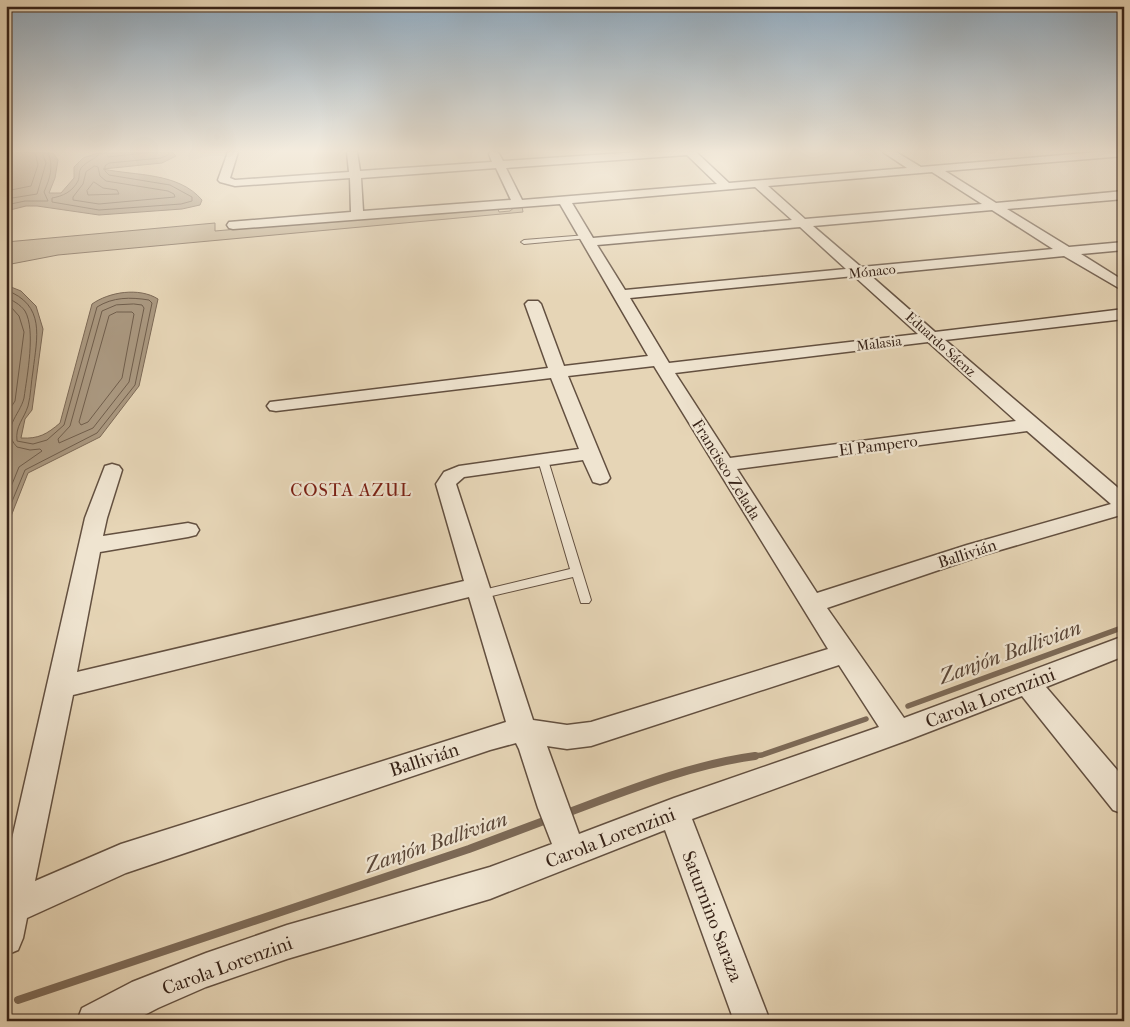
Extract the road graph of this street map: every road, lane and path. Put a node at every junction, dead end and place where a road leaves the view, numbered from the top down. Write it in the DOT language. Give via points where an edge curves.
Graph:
graph roads {
  1 [pos="356,200"];
  2 [pos="517,200"];
  3 [pos="564,200"];
  4 [pos="776,200"];
  5 [pos="983,200"];
  6 [pos="1071,200"];
  7 [pos="518,203"];
  8 [pos="994,207"];
  9 [pos="357,215"];
  10 [pos="233,224"];
  11 [pos="802,224"];
  12 [pos="589,240"];
  13 [pos="524,242"];
  14 [pos="1124,246"];
  15 [pos="1066,252"];
  16 [pos="859,273"];
  17 [pos="1124,287"];
  18 [pos="620,295"];
  19 [pos="533,304"];
  20 [pos="1124,314"];
  21 [pos="933,337"];
  22 [pos="661,365"];
  23 [pos="557,371"];
  24 [pos="276,406"];
  25 [pos="1031,426"];
  26 [pos="590,453"];
  27 [pos="543,460"];
  28 [pos="724,465"];
  29 [pos="112,470"];
  30 [pos="600,478"];
  31 [pos="1124,505"];
  32 [pos="188,530"];
  33 [pos="91,546"];
  34 [pos="576,572"];
  35 [pos="478,591"];
  36 [pos="585,600"];
  37 [pos="811,604"];
  38 [pos="1124,646"];
  39 [pos="844,654"];
  40 [pos="1026,682"];
  41 [pos="61,687"];
  42 [pos="522,730"];
  43 [pos="898,732"];
  44 [pos="1124,800"];
  45 [pos="674,812"];
  46 [pos="562,828"];
  47 [pos="13,907"];
  48 [pos="6,938"];
  49 [pos="95,1021"];
  50 [pos="752,1021"];
  1 -- 9 [label="street"];
  2 -- 7 [label="street"];
  3 -- 7 [label="street"];
  3 -- 12 [label="street, Francisco Zelada"];
  4 -- 11 [label="street, Eduardo Sáenz"];
  5 -- 8 [label="street"];
  6 -- 8 [label="street"];
  7 -- 9 [label="street"];
  8 -- 11 [label="street"];
  8 -- 15 [label="street"];
  9 -- 10 [label="street"];
  11 -- 12 [label="street"];
  11 -- 16 [label="street, Eduardo Sáenz"];
  12 -- 13 [label="lane"];
  12 -- 18 [label="street, Francisco Zelada"];
  14 -- 15 [label="street, Mónaco"];
  15 -- 16 [label="street, Mónaco"];
  15 -- 17 [label="street"];
  16 -- 18 [label="street, Mónaco"];
  16 -- 21 [label="street, Eduardo Sáenz"];
  18 -- 22 [label="street, Francisco Zelada"];
  19 -- 23 [label="street"];
  20 -- 21 [label="street, Malasia"];
  21 -- 22 [label="street, Malasia"];
  21 -- 25 [label="street, Eduardo Sáenz"];
  22 -- 23 [label="street, Malasia"];
  22 -- 28 [label="street, Francisco Zelada"];
  23 -- 24 [label="street, Malasia"];
  23 -- 26 [label="street"];
  25 -- 28 [label="street, El Pampero"];
  25 -- 31 [label="street, Eduardo Sáenz"];
  26 -- 27 [label="street"];
  26 -- 30 [label="street"];
  27 -- 34 [label="lane"];
  27 -- 35 [label="street" via="458,472 447,480"];
  28 -- 37 [label="street, Francisco Zelada"];
  29 -- 33 [label="street" via="96,518"];
  31 -- 37 [label="street, Ballivián"];
  32 -- 33 [label="street"];
  33 -- 41 [label="street"];
  34 -- 35 [label="lane"];
  34 -- 36 [label="lane"];
  35 -- 41 [label="street"];
  35 -- 42 [label="street"];
  37 -- 39 [label="street, Francisco Zelada"];
  38 -- 40 [label="street, Carola Lorenzini"];
  39 -- 42 [label="street, Ballivián" via="591,734 567,737"];
  39 -- 43 [label="street, Francisco Zelada"];
  40 -- 43 [label="street, Carola Lorenzini"];
  40 -- 44 [label="street"];
  41 -- 47 [label="street"];
  42 -- 46 [label="street" via="538,758"];
  42 -- 47 [label="street, Ballivián" via="121,858"];
  43 -- 45 [label="street, Carola Lorenzini"];
  45 -- 46 [label="street, Carola Lorenzini"];
  45 -- 50 [label="street, Saturnino Saraza"];
  46 -- 49 [label="street, Carola Lorenzini" via="490,883 287,942 206,970 145,995"];
  47 -- 48 [label="street"];
}
